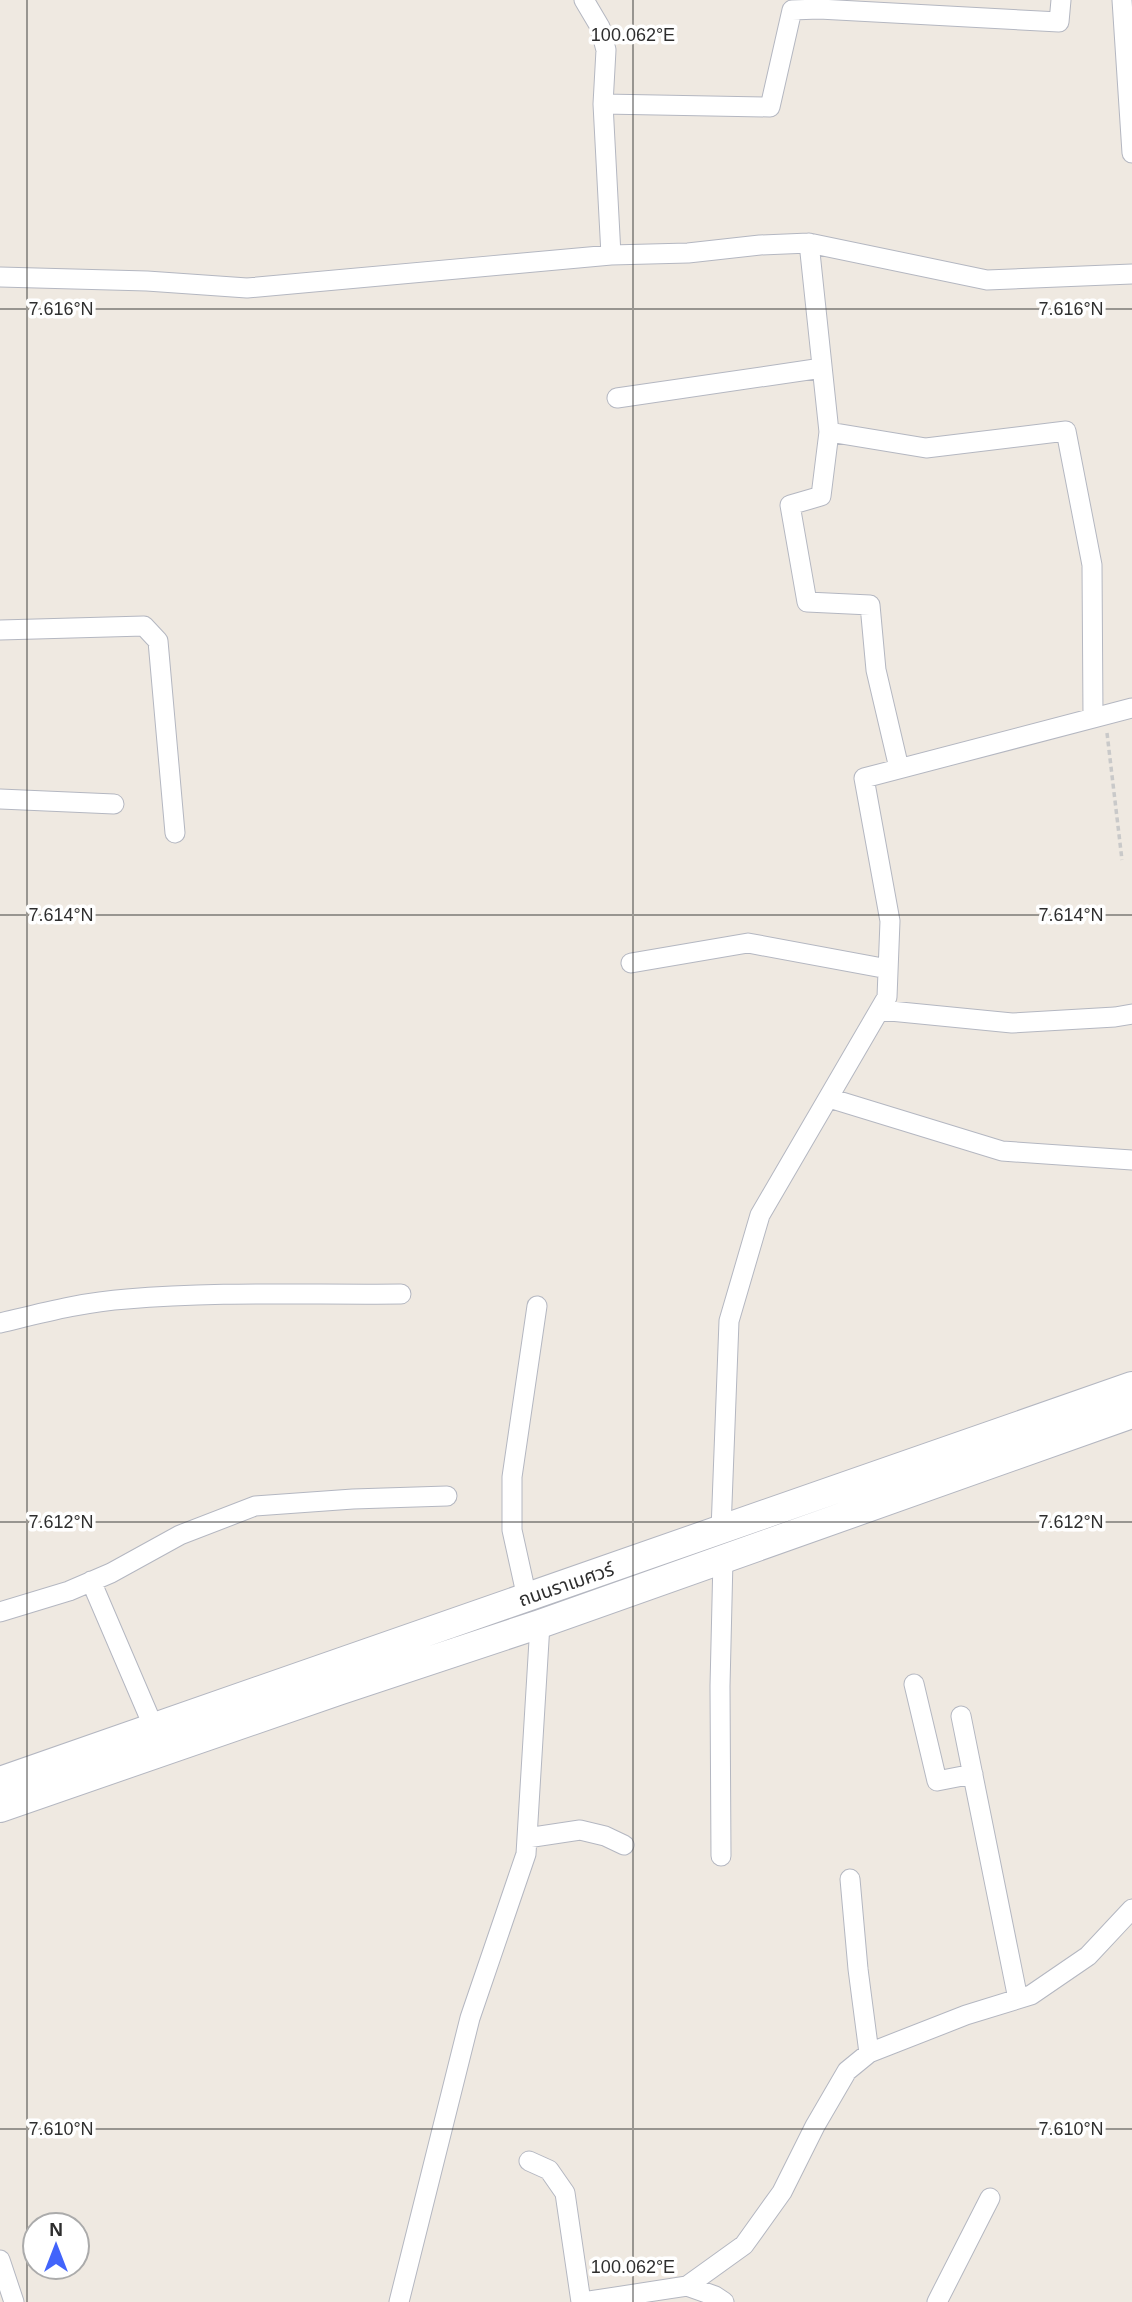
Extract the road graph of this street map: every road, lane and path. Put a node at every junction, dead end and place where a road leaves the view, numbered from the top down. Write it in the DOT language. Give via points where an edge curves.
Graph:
graph roads {
  1 [pos="584,0"];
  2 [pos="1061,0"];
  3 [pos="1122,0"];
  4 [pos="603,104"];
  5 [pos="1132,153"];
  6 [pos="809,243"];
  7 [pos="611,255"];
  8 [pos="1132,274"];
  9 [pos="0,277"];
  10 [pos="822,368"];
  11 [pos="617,398"];
  12 [pos="829,432"];
  13 [pos="0,630"];
  14 [pos="1132,708"];
  15 [pos="1099,715"];
  16 [pos="899,768"];
  17 [pos="0,799"];
  18 [pos="114,804"];
  19 [pos="175,833"];
  20 [pos="1122,860"];
  21 [pos="631,963"];
  22 [pos="888,969"];
  23 [pos="880,1010"];
  24 [pos="1132,1014"];
  25 [pos="829,1098"];
  26 [pos="1132,1160"];
  27 [pos="401,1294"];
  28 [pos="537,1306"];
  29 [pos="0,1323"];
  30 [pos="1132,1386"];
  31 [pos="1132,1414"];
  32 [pos="447,1496"];
  33 [pos="721,1531"];
  34 [pos="723,1559"];
  35 [pos="91,1581"];
  36 [pos="527,1598"];
  37 [pos="0,1612"];
  38 [pos="540,1624"];
  39 [pos="914,1684"];
  40 [pos="961,1716"];
  41 [pos="154,1728"];
  42 [pos="972,1774"];
  43 [pos="0,1781"];
  44 [pos="0,1808"];
  45 [pos="527,1838"];
  46 [pos="624,1845"];
  47 [pos="721,1856"];
  48 [pos="850,1879"];
  49 [pos="1132,1909"];
  50 [pos="1018,1998"];
  51 [pos="869,2053"];
  52 [pos="528,2161"];
  53 [pos="990,2199"];
  54 [pos="0,2260"];
  55 [pos="687,2286"];
  56 [pos="718,2300"];
  57 [pos="14,2302"];
  58 [pos="399,2302"];
  59 [pos="582,2302"];
  60 [pos="937,2302"];
  1 -- 4 [label="street" via="600,27 606,50"];
  2 -- 4 [label="street" via="1059,22 792,10 770,107"];
  3 -- 5 [label="street"];
  4 -- 7 [label="street"];
  6 -- 7 [label="street"];
  6 -- 8 [label="street" via="987,280"];
  6 -- 10 [label="street"];
  7 -- 9 [label="street" via="247,288"];
  10 -- 11 [label="street"];
  10 -- 12 [label="street"];
  12 -- 15 [label="street" via="926,448 1066,430 1091,565"];
  12 -- 16 [label="street" via="821,496 790,505 807,602 870,605 876,670"];
  13 -- 19 [label="street" via="144,626 158,641"];
  14 -- 15 [label="street"];
  15 -- 16 [label="street"];
  15 -- 20 [label="path"];
  16 -- 22 [label="street" via="864,778 890,921"];
  17 -- 18 [label="street"];
  21 -- 22 [label="street" via="748,943"];
  22 -- 23 [label="street" via="887,998"];
  23 -- 24 [label="street" via="1012,1023"];
  23 -- 25 [label="street"];
  25 -- 26 [label="street" via="1002,1151"];
  25 -- 33 [label="street" via="760,1215 729,1321"];
  27 -- 29 [label="street" via="124,1299"];
  28 -- 36 [label="street" via="512,1477 512,1531"];
  30 -- 33 [label="main road, ถนนราเมศวร์"];
  31 -- 34 [label="main road, ถนนราเมศวร์"];
  32 -- 35 [label="street" via="255,1506 180,1535"];
  33 -- 36 [label="main road, ถนนราเมศวร์"];
  34 -- 38 [label="main road, ถนนราเมศวร์"];
  34 -- 47 [label="street"];
  35 -- 37 [label="street"];
  35 -- 41 [label="street"];
  36 -- 41 [label="main road, ถนนราเมศวร์"];
  38 -- 44 [label="main road, ถนนราเมศวร์"];
  38 -- 45 [label="street"];
  39 -- 42 [label="street" via="937,1781"];
  40 -- 42 [label="street"];
  41 -- 43 [label="main road, ถนนราเมศวร์"];
  42 -- 50 [label="street"];
  45 -- 46 [label="street" via="580,1830"];
  45 -- 58 [label="street" via="526,1854 470,2018"];
  48 -- 51 [label="street"];
  49 -- 50 [label="street" via="1088,1956 1031,1995"];
  50 -- 51 [label="street"];
  51 -- 55 [label="street" via="847,2071 782,2192 744,2245"];
  52 -- 59 [label="street" via="548,2170 565,2193"];
  53 -- 60 [label="street"];
  54 -- 57 [label="street"];
  55 -- 56 [label="street"];
  55 -- 59 [label="street"];
}
